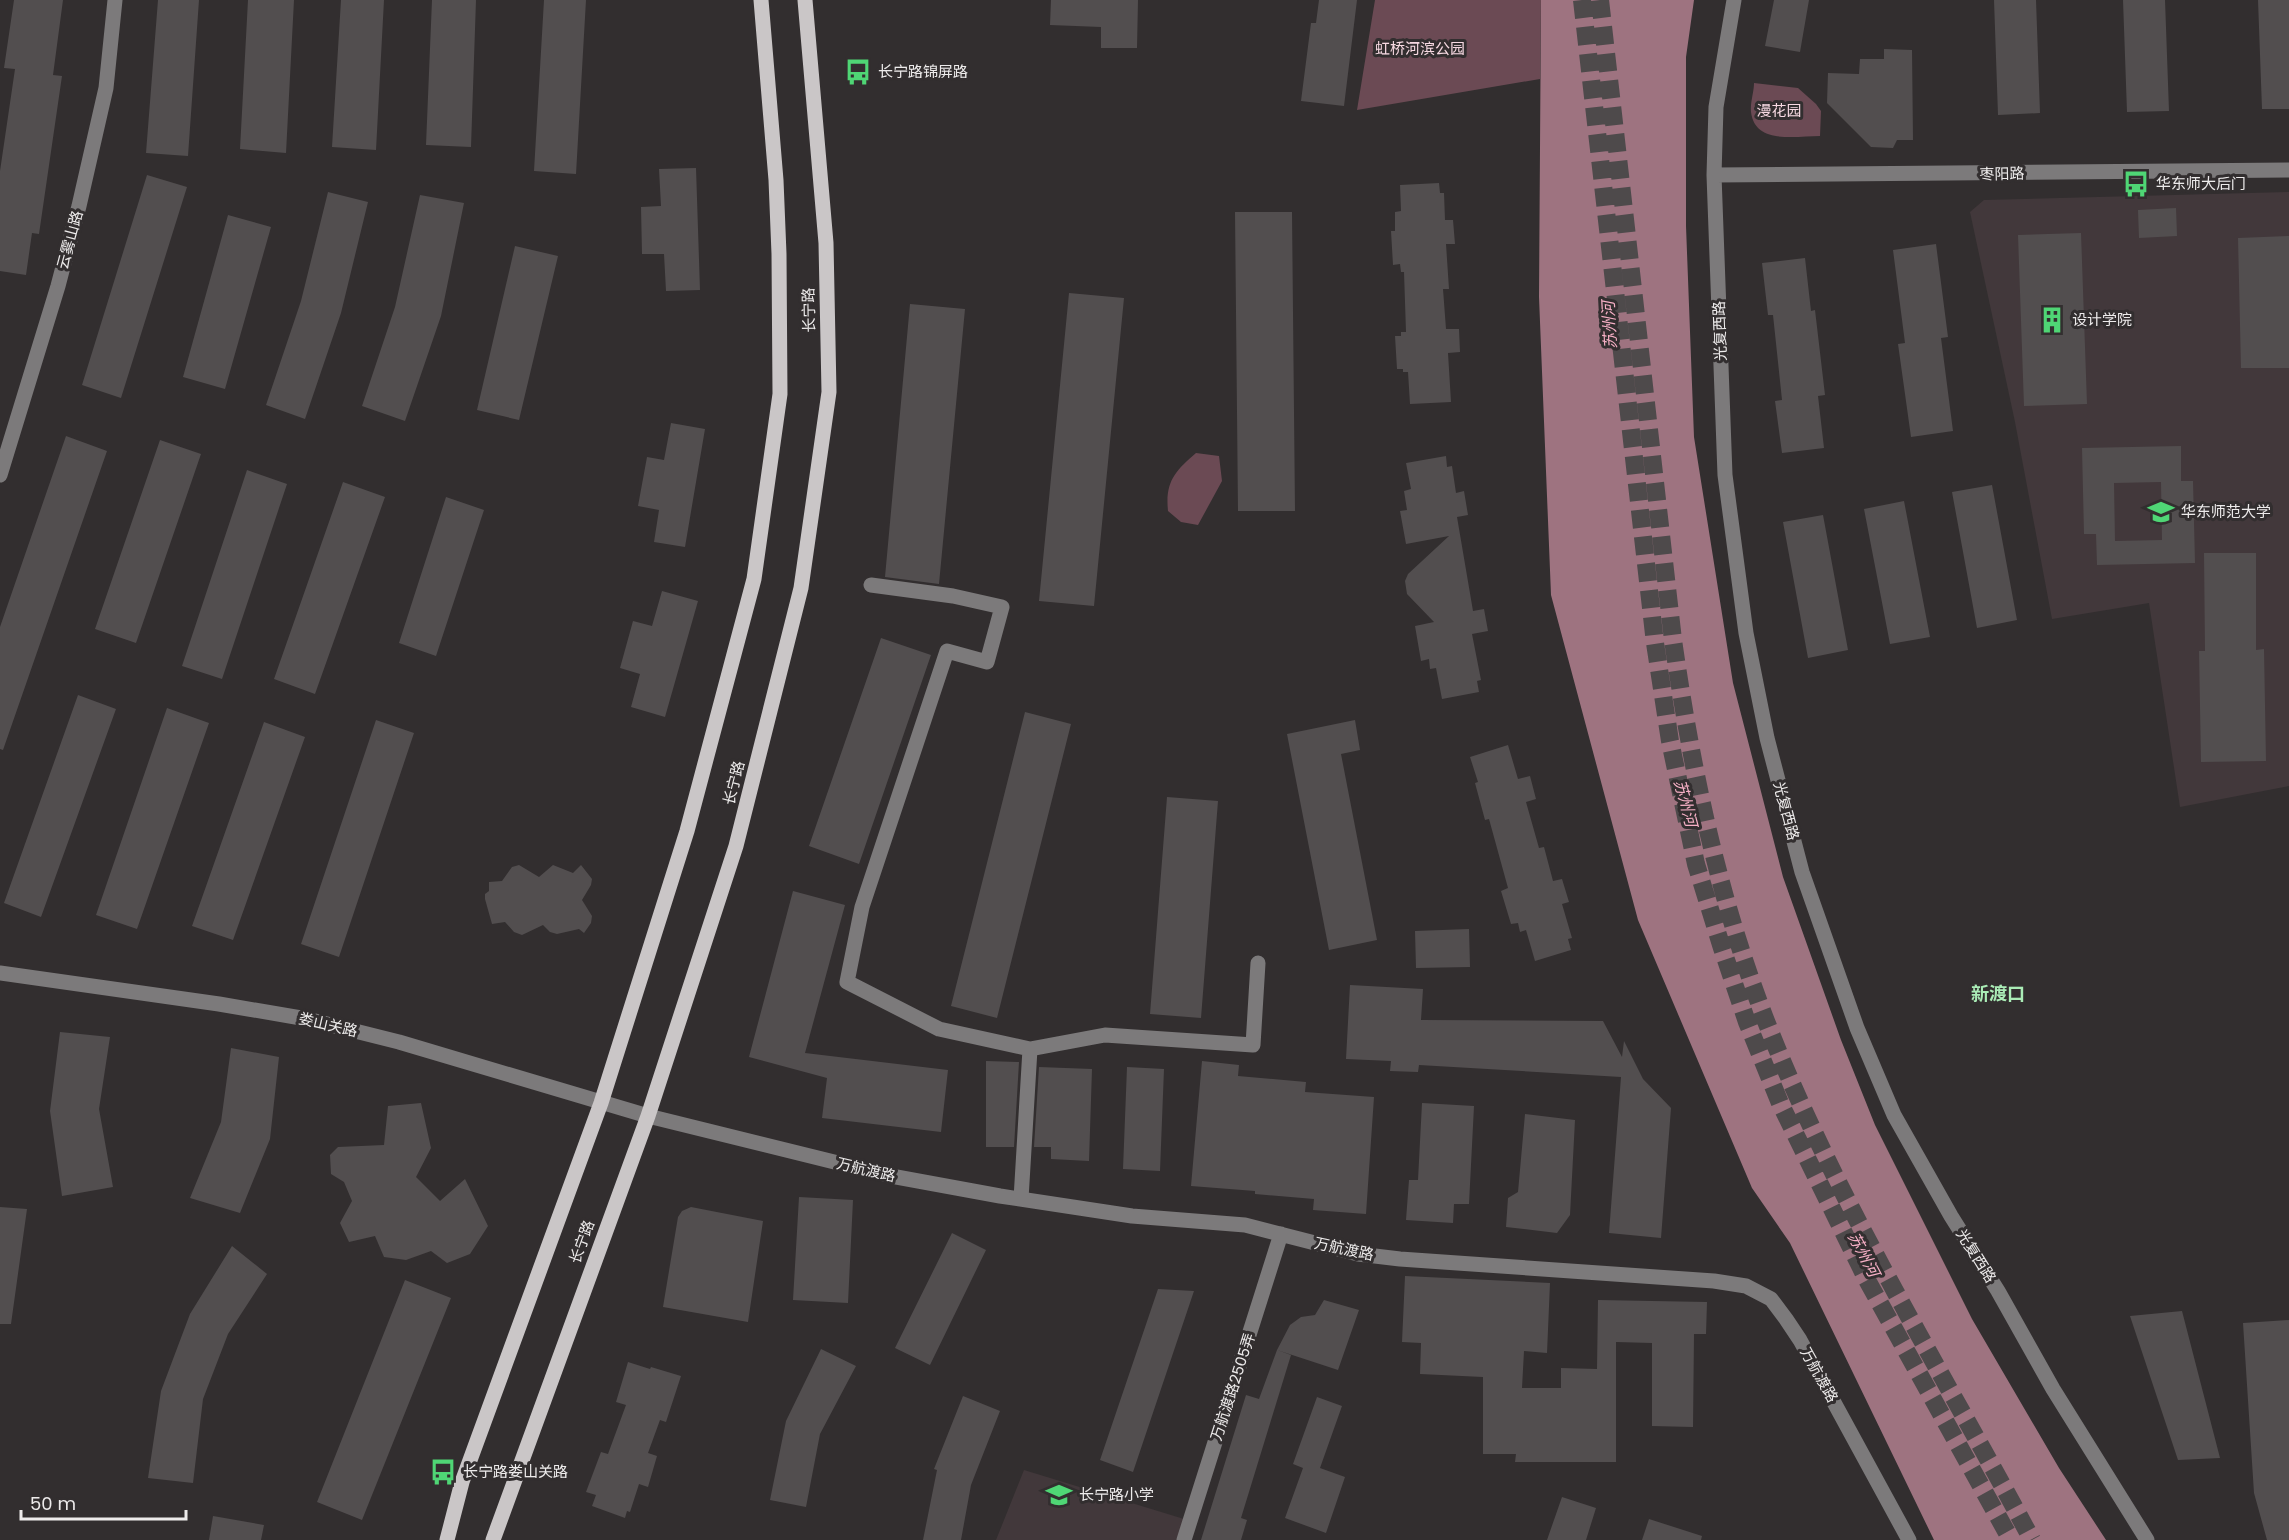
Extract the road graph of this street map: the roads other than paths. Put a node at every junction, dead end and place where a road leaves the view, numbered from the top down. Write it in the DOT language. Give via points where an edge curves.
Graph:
graph roads {
  1 [pos="115,0"];
  2 [pos="761,0"];
  3 [pos="805,0"];
  4 [pos="1734,0"];
  5 [pos="2289,170"];
  6 [pos="1714,175"];
  7 [pos="0,475"];
  8 [pos="871,585"];
  9 [pos="1258,963"];
  10 [pos="0,973"];
  11 [pos="1030,1049"];
  12 [pos="601,1103"];
  13 [pos="648,1116"];
  14 [pos="1021,1199"];
  15 [pos="1281,1234"];
  16 [pos="447,1540"];
  17 [pos="493,1540"];
  18 [pos="1184,1540"];
  19 [pos="1909,1540"];
  20 [pos="2147,1540"];
  1 -- 7 [label="street, 云雾山路" via="106,88 79,206"];
  2 -- 12 [label="main road, 长宁路" via="777,201 780,394 754,579 687,831"];
  3 -- 13 [label="main road, 长宁路" via="826,243 829,392 801,588 736,846"];
  4 -- 6 [label="street, 光复西路" via="1716,107"];
  5 -- 6 [label="street, 枣阳路"];
  6 -- 20 [label="street, 光复西路" via="1729,518 1762,717 1802,872 1857,1028 1894,1114 1950,1216"];
  8 -- 11 [label="street" via="1002,607 987,662 946,651 862,908 847,982 939,1029"];
  9 -- 11 [label="street" via="1253,1045 1105,1035"];
  10 -- 12 [label="street, 娄山关路" via="307,1019 399,1042"];
  11 -- 14 [label="street"];
  12 -- 13 [label="street, 娄山关路"];
  12 -- 16 [label="main road, 长宁路" via="462,1482"];
  13 -- 14 [label="street, 万航渡路" via="891,1176"];
  13 -- 17 [label="main road, 长宁路"];
  14 -- 15 [label="street, 万航渡路" via="1132,1216 1245,1225"];
  15 -- 18 [label="street, 万航渡路2505弄"];
  15 -- 19 [label="street, 万航渡路" via="1358,1254 1400,1259 1714,1281 1746,1287 1771,1299 1795,1333"];
}
